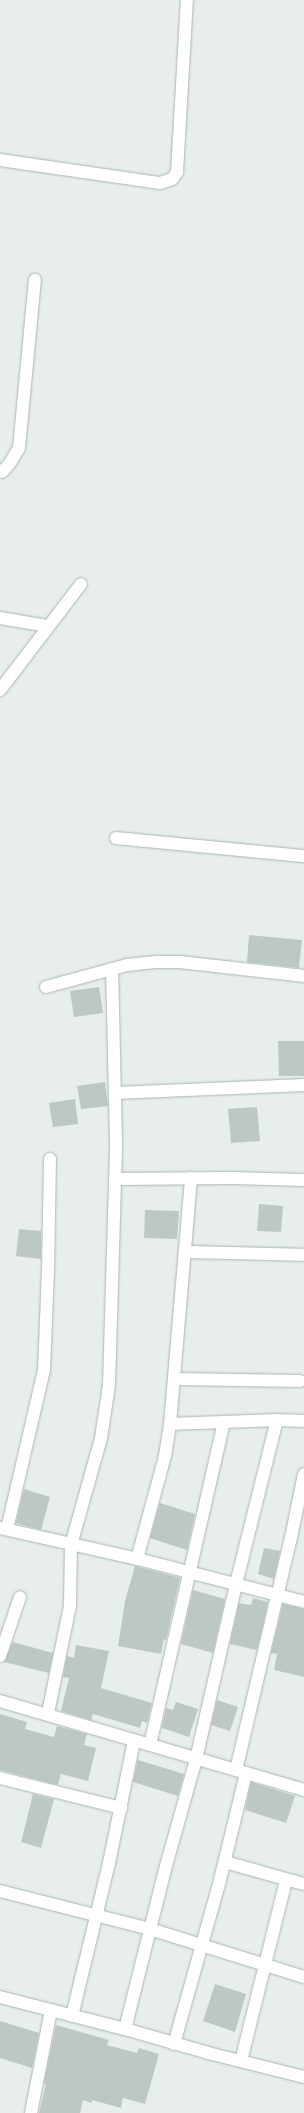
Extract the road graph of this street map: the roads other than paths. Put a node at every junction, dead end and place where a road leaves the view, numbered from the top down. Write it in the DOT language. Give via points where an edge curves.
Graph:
graph roads {
  1 [pos="187,0"];
  2 [pos="0,160"];
  3 [pos="35,280"];
  4 [pos="0,472"];
  5 [pos="81,584"];
  6 [pos="0,618"];
  7 [pos="48,626"];
  8 [pos="0,690"];
  9 [pos="116,838"];
  10 [pos="304,856"];
  11 [pos="112,969"];
  12 [pos="304,976"];
  13 [pos="46,987"];
  14 [pos="304,1085"];
  15 [pos="115,1093"];
  16 [pos="50,1159"];
  17 [pos="191,1178"];
  18 [pos="115,1179"];
  19 [pos="304,1180"];
  20 [pos="185,1252"];
  21 [pos="304,1255"];
  22 [pos="175,1379"];
  23 [pos="300,1381"];
  24 [pos="277,1420"];
  25 [pos="304,1421"];
  26 [pos="224,1422"];
  27 [pos="170,1424"];
  28 [pos="304,1474"];
  29 [pos="3,1529"];
  30 [pos="71,1544"];
  31 [pos="137,1559"];
  32 [pos="190,1572"];
  33 [pos="236,1584"];
  34 [pos="276,1595"];
  35 [pos="20,1597"];
  36 [pos="304,1602"];
  37 [pos="0,1656"];
  38 [pos="0,1700"];
  39 [pos="48,1713"];
  40 [pos="134,1741"];
  41 [pos="150,1745"];
  42 [pos="196,1759"];
  43 [pos="241,1771"];
  44 [pos="0,1778"];
  45 [pos="304,1790"];
  46 [pos="121,1808"];
  47 [pos="225,1862"];
  48 [pos="286,1880"];
  49 [pos="304,1884"];
  50 [pos="0,1891"];
  51 [pos="96,1915"];
  52 [pos="150,1929"];
  53 [pos="202,1945"];
  54 [pos="266,1965"];
  55 [pos="304,1976"];
  56 [pos="0,1997"];
  57 [pos="51,2010"];
  58 [pos="72,2016"];
  59 [pos="125,2029"];
  60 [pos="174,2044"];
  61 [pos="241,2061"];
  62 [pos="304,2077"];
  63 [pos="31,2113"];
  1 -- 2 [label="street" via="177,172 172,179 160,183"];
  3 -- 4 [label="street" via="19,448"];
  5 -- 7 [label="street"];
  6 -- 7 [label="street"];
  7 -- 8 [label="street"];
  9 -- 10 [label="street"];
  11 -- 12 [label="street" via="142,963 180,962"];
  11 -- 13 [label="street"];
  11 -- 15 [label="street"];
  14 -- 15 [label="street"];
  15 -- 18 [label="street"];
  16 -- 29 [label="street" via="44,1370"];
  17 -- 18 [label="street"];
  17 -- 19 [label="street"];
  17 -- 20 [label="street"];
  18 -- 30 [label="street" via="107,1407 102,1438"];
  20 -- 21 [label="street"];
  20 -- 22 [label="street"];
  22 -- 23 [label="street"];
  22 -- 27 [label="street"];
  24 -- 25 [label="street"];
  24 -- 26 [label="street"];
  24 -- 33 [label="street"];
  26 -- 27 [label="street"];
  26 -- 32 [label="street"];
  27 -- 31 [label="street" via="165,1456"];
  28 -- 34 [label="street"];
  29 -- 30 [label="street"];
  30 -- 31 [label="street"];
  30 -- 39 [label="street" via="70,1606"];
  31 -- 32 [label="street"];
  32 -- 33 [label="street"];
  32 -- 41 [label="street"];
  33 -- 34 [label="street"];
  33 -- 42 [label="street"];
  34 -- 36 [label="street"];
  34 -- 43 [label="street"];
  35 -- 37 [label="street"];
  38 -- 39 [label="street"];
  39 -- 40 [label="street"];
  40 -- 41 [label="street"];
  40 -- 46 [label="street"];
  41 -- 42 [label="street"];
  42 -- 43 [label="street"];
  42 -- 52 [label="street"];
  43 -- 45 [label="street"];
  43 -- 47 [label="street"];
  44 -- 46 [label="street"];
  46 -- 51 [label="street"];
  47 -- 48 [label="street"];
  47 -- 53 [label="street"];
  48 -- 49 [label="street"];
  48 -- 54 [label="street"];
  50 -- 51 [label="street"];
  51 -- 52 [label="street"];
  51 -- 58 [label="street"];
  52 -- 53 [label="street"];
  52 -- 59 [label="street"];
  53 -- 54 [label="street"];
  53 -- 60 [label="street"];
  54 -- 55 [label="street"];
  54 -- 61 [label="street"];
  56 -- 57 [label="street"];
  57 -- 58 [label="street"];
  57 -- 63 [label="street"];
  58 -- 59 [label="street"];
  59 -- 60 [label="street"];
  60 -- 61 [label="street"];
  61 -- 62 [label="street"];
}
